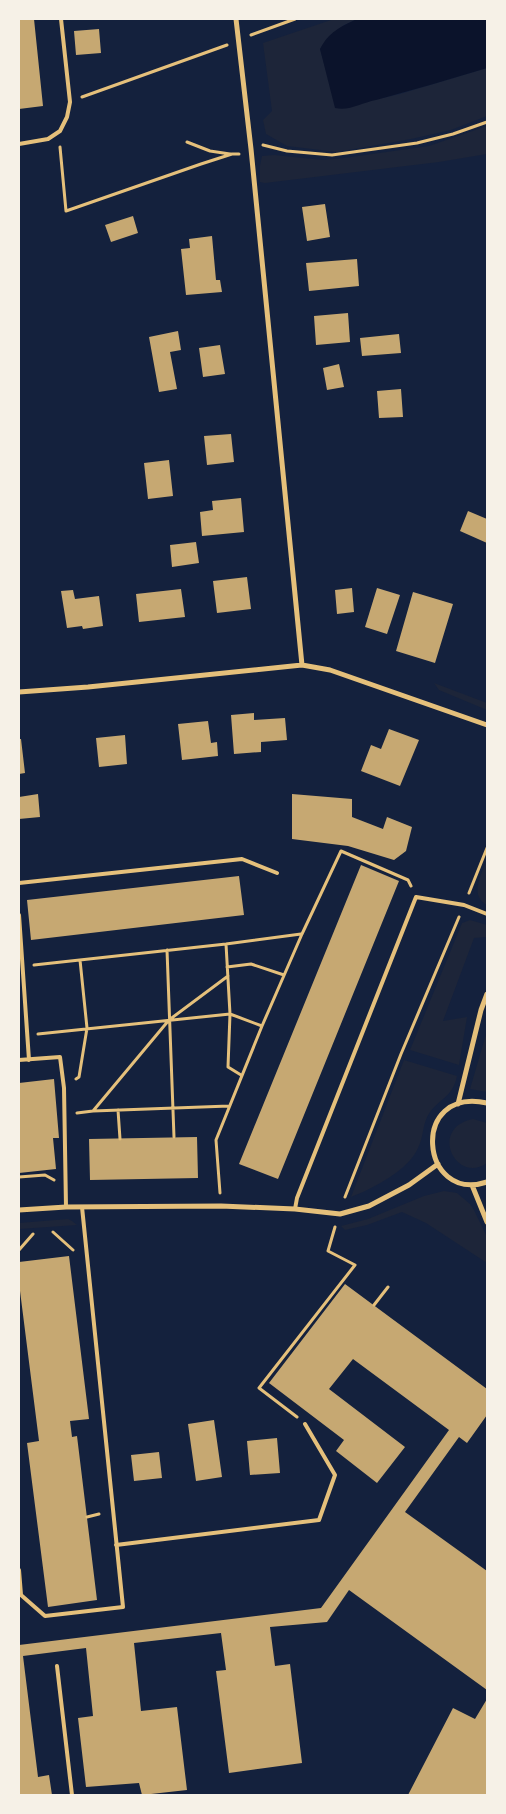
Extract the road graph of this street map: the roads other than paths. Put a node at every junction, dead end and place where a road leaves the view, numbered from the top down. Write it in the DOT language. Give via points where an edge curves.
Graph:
graph roads {
  1 [pos="62,19"];
  2 [pos="236,19"];
  3 [pos="19,144"];
  4 [pos="302,665"];
  5 [pos="19,692"];
  6 [pos="487,725"];
  7 [pos="277,872"];
  8 [pos="19,883"];
  9 [pos="19,914"];
  10 [pos="487,914"];
  11 [pos="487,994"];
  12 [pos="19,1060"];
  13 [pos="29,1060"];
  14 [pos="487,1103"];
  15 [pos="458,1104"];
  16 [pos="438,1164"];
  17 [pos="487,1182"];
  18 [pos="472,1185"];
  19 [pos="66,1207"];
  20 [pos="82,1207"];
  21 [pos="295,1209"];
  22 [pos="19,1210"];
  23 [pos="487,1222"];
  24 [pos="305,1424"];
  25 [pos="116,1544"];
  26 [pos="19,1570"];
  27 [pos="20,1595"];
  28 [pos="57,1666"];
  29 [pos="72,1795"];
  1 -- 3 [label="lane" via="70,102 67,117 60,131 48,139"];
  2 -- 4 [label="street"];
  4 -- 5 [label="street"];
  4 -- 6 [label="street" via="330,670"];
  7 -- 8 [label="lane" via="242,860"];
  9 -- 13 [label="lane"];
  10 -- 21 [label="lane" via="464,905 416,897"];
  11 -- 15 [label="street"];
  12 -- 13 [label="lane"];
  13 -- 19 [label="lane" via="60,1057 64,1088"];
  14 -- 15 [label="street" via="474,1100"];
  15 -- 16 [label="street" via="446,1111 434,1129 432,1151"];
  16 -- 18 [label="street" via="446,1175"];
  16 -- 21 [label="street" via="409,1185 369,1206 340,1214"];
  17 -- 18 [label="street"];
  18 -- 23 [label="street"];
  19 -- 20 [label="street"];
  19 -- 22 [label="street"];
  20 -- 21 [label="street"];
  20 -- 25 [label="lane"];
  24 -- 25 [label="lane" via="335,1475 319,1520"];
  25 -- 27 [label="lane" via="123,1607 45,1616"];
  26 -- 27 [label="lane"];
  28 -- 29 [label="lane"];
}
